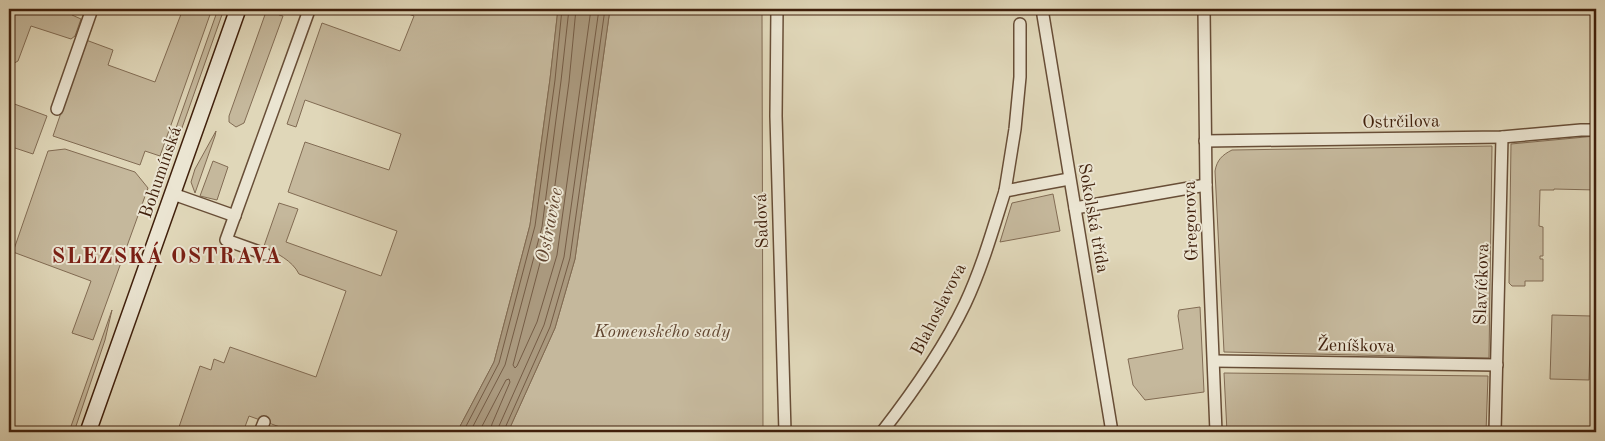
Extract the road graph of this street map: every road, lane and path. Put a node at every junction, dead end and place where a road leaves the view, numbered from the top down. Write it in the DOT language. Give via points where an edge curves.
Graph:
graph roads {
  1 [pos="92,9"];
  2 [pos="238,9"];
  3 [pos="776,9"];
  4 [pos="1042,9"];
  5 [pos="1204,9"];
  6 [pos="308,13"];
  7 [pos="1020,24"];
  8 [pos="57,109"];
  9 [pos="1596,130"];
  10 [pos="1502,137"];
  11 [pos="1205,141"];
  12 [pos="1069,180"];
  13 [pos="1206,185"];
  14 [pos="1005,192"];
  15 [pos="173,194"];
  16 [pos="1075,208"];
  17 [pos="235,216"];
  18 [pos="265,254"];
  19 [pos="1214,361"];
  20 [pos="1497,365"];
  21 [pos="88,432"];
  22 [pos="785,432"];
  23 [pos="882,432"];
  24 [pos="1112,432"];
  25 [pos="1216,432"];
  26 [pos="1495,432"];
  1 -- 8 [label="street"];
  2 -- 15 [label="main road, Bohumínská"];
  3 -- 22 [label="street, Sadová"];
  4 -- 12 [label="street, Sokolská třída"];
  5 -- 11 [label="street, Gregorova"];
  6 -- 17 [label="street"];
  7 -- 14 [label="street, Blahoslavova" via="1020,77"];
  9 -- 10 [label="street, Ostrčilova"];
  10 -- 11 [label="street, Ostrčilova"];
  10 -- 20 [label="street, Slavíčkova"];
  11 -- 13 [label="street, Gregorova"];
  12 -- 14 [label="street"];
  12 -- 16 [label="street, Sokolská třída"];
  13 -- 16 [label="street"];
  13 -- 19 [label="street, Gregorova"];
  14 -- 23 [label="street, Blahoslavova" via="965,304 933,362"];
  15 -- 17 [label="street"];
  15 -- 21 [label="main road, Bohumínská"];
  16 -- 24 [label="street, Sokolská třída"];
  17 -- 18 [label="street" via="226,240"];
  19 -- 20 [label="street, Ženíškova"];
  19 -- 25 [label="street, Gregorova"];
  20 -- 26 [label="street, Slavíčkova"];
}
